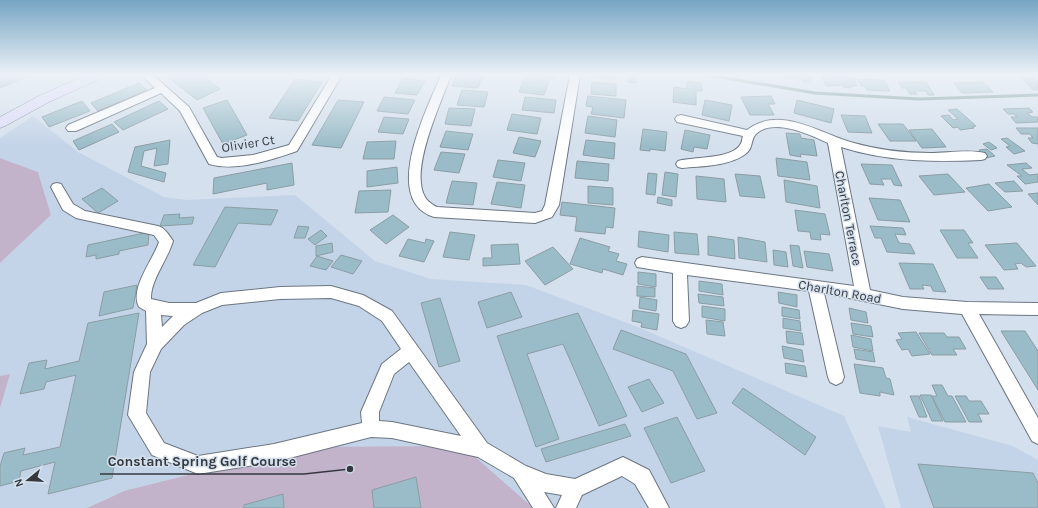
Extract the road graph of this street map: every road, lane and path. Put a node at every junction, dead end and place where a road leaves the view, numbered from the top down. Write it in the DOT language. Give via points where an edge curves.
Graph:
graph roads {
  1 [pos="45,99"];
  2 [pos="140,99"];
  3 [pos="173,99"];
  4 [pos="323,99"];
  5 [pos="437,99"];
  6 [pos="571,99"];
  7 [pos="681,119"];
  8 [pos="0,123"];
  9 [pos="72,128"];
  10 [pos="749,134"];
  11 [pos="834,141"];
  12 [pos="981,156"];
  13 [pos="682,164"];
  14 [pos="57,187"];
  15 [pos="642,263"];
  16 [pos="680,268"];
  17 [pos="815,286"];
  18 [pos="863,294"];
  19 [pos="153,308"];
  20 [pos="967,308"];
  21 [pos="197,309"];
  22 [pos="1038,309"];
  23 [pos="681,321"];
  24 [pos="156,344"];
  25 [pos="412,350"];
  26 [pos="836,376"];
  27 [pos="371,429"];
  28 [pos="1038,435"];
  29 [pos="481,449"];
  30 [pos="520,472"];
  31 [pos="575,488"];
  32 [pos="544,508"];
  33 [pos="566,508"];
  34 [pos="659,508"];
  1 -- 8 [label="main road"];
  2 -- 9 [label="street"];
  3 -- 4 [label="street, Olivier Ct" via="185,109 212,161 222,163 272,155 293,148"];
  5 -- 6 [label="street" via="416,159 416,187 420,201 434,212 535,218 547,214 552,205"];
  7 -- 10 [label="street"];
  10 -- 11 [label="street" via="763,126 784,124"];
  10 -- 13 [label="street" via="745,149 739,153"];
  11 -- 12 [label="street" via="904,157"];
  11 -- 18 [label="street, Charlton Terrace"];
  14 -- 19 [label="street" via="68,207 81,215 158,232 166,241 142,297 144,303"];
  15 -- 16 [label="street, Charlton Road"];
  16 -- 17 [label="street, Charlton Road"];
  16 -- 23 [label="street"];
  17 -- 18 [label="street, Charlton Road"];
  17 -- 26 [label="street"];
  18 -- 20 [label="street, Charlton Road" via="903,303"];
  19 -- 21 [label="street"];
  19 -- 24 [label="street"];
  20 -- 22 [label="street, Charlton Road"];
  20 -- 28 [label="street"];
  21 -- 24 [label="street" via="179,320"];
  21 -- 25 [label="street" via="221,299 280,293 331,292 363,301 387,316"];
  24 -- 27 [label="street" via="142,372 137,415 158,449 198,465 274,453"];
  25 -- 27 [label="street" via="388,369 370,412"];
  25 -- 29 [label="street"];
  27 -- 29 [label="street" via="392,430"];
  29 -- 30 [label="street"];
  30 -- 31 [label="street" via="544,483"];
  30 -- 32 [label="street"];
  31 -- 33 [label="street"];
  31 -- 34 [label="street" via="622,466 642,477"];
}
